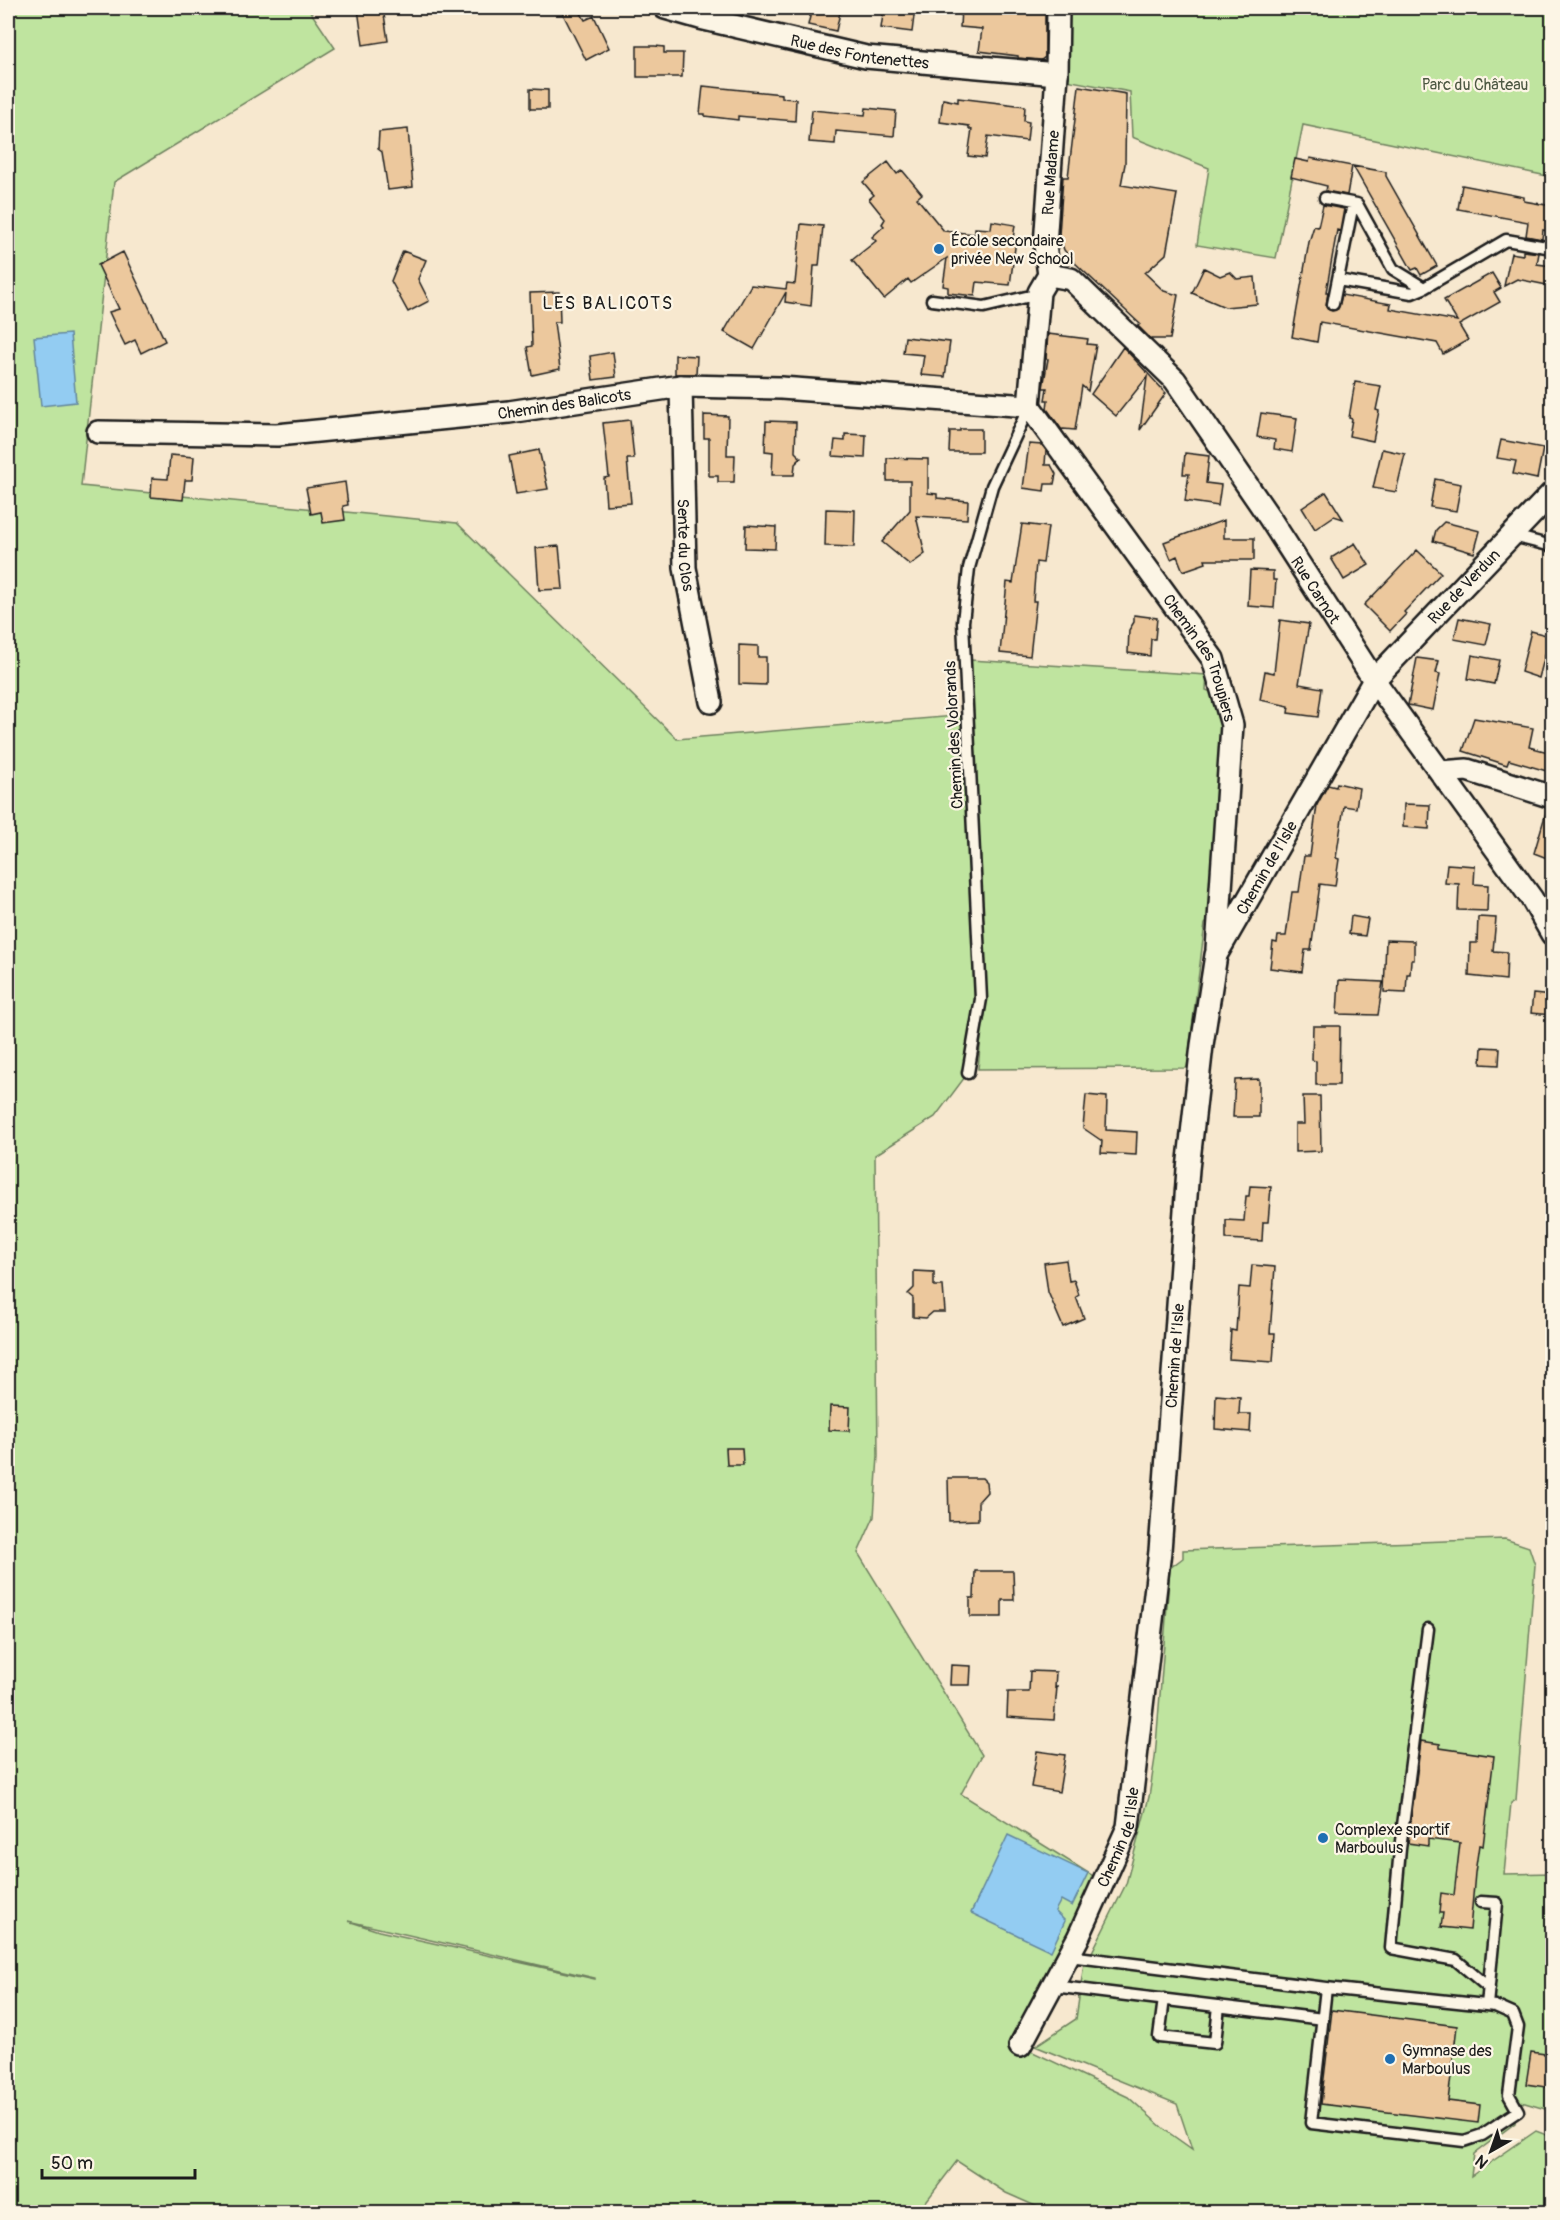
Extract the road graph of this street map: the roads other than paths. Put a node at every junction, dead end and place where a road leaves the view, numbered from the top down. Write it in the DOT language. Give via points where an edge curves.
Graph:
graph roads {
  1 [pos="665,8"];
  2 [pos="1058,8"];
  3 [pos="1057,74"];
  4 [pos="1325,198"];
  5 [pos="1353,204"];
  6 [pos="1552,248"];
  7 [pos="1049,275"];
  8 [pos="1338,280"];
  9 [pos="1424,288"];
  10 [pos="1038,297"];
  11 [pos="932,300"];
  12 [pos="1333,304"];
  13 [pos="681,386"];
  14 [pos="1029,406"];
  15 [pos="98,432"];
  16 [pos="1552,493"];
  17 [pos="1513,536"];
  18 [pos="1552,546"];
  19 [pos="1374,680"];
  20 [pos="711,702"];
  21 [pos="1442,772"];
  22 [pos="1552,797"];
  23 [pos="1552,934"];
  24 [pos="1216,956"];
  25 [pos="968,1073"];
  26 [pos="1428,1629"];
  27 [pos="1481,1902"];
  28 [pos="1069,1956"];
  29 [pos="1053,1986"];
  30 [pos="1326,1988"];
  31 [pos="1489,1988"];
  32 [pos="1164,2000"];
  33 [pos="1487,2005"];
  34 [pos="1219,2006"];
  35 [pos="1323,2019"];
  36 [pos="1020,2046"];
  1 -- 3 [label="street, Rue des Fontenettes" via="866,57"];
  2 -- 3 [label="street, Rue Madame"];
  3 -- 7 [label="street, Rue Madame" via="1045,245"];
  4 -- 5 [label="lane"];
  5 -- 8 [label="lane"];
  5 -- 9 [label="lane" via="1357,204 1393,269"];
  6 -- 9 [label="lane" via="1506,240"];
  7 -- 10 [label="street"];
  7 -- 19 [label="street, Rue Carnot" via="1071,279 1175,380"];
  8 -- 9 [label="lane" via="1412,293"];
  8 -- 12 [label="lane"];
  10 -- 11 [label="lane" via="984,307"];
  10 -- 14 [label="street"];
  13 -- 14 [label="street, Chemin des Balicots" via="781,388"];
  13 -- 15 [label="street, Chemin des Balicots" via="509,412 278,435"];
  13 -- 20 [label="street, Sente du Clos" via="685,568"];
  14 -- 24 [label="street, Chemin des Troupiers" via="1213,659 1232,724"];
  14 -- 25 [label="lane, Chemin des Volorands" via="992,486 969,568 963,622 981,999"];
  16 -- 17 [label="street, Rue de Verdun"];
  17 -- 18 [label="lane"];
  17 -- 19 [label="street, Rue de Verdun"];
  19 -- 21 [label="street, Rue Carnot"];
  19 -- 24 [label="street, Chemin de l’Isle"];
  21 -- 22 [label="street" via="1467,770"];
  21 -- 23 [label="street, Rue Carnot"];
  24 -- 28 [label="street, Chemin de l’Isle" via="1188,1169 1160,1551 1128,1827"];
  26 -- 31 [label="lane" via="1391,1948 1456,1960"];
  27 -- 31 [label="lane" via="1497,1904"];
  28 -- 29 [label="street, Chemin de l’Isle"];
  28 -- 30 [label="lane"];
  29 -- 32 [label="lane"];
  29 -- 36 [label="street, Chemin de l’Isle"];
  30 -- 33 [label="lane"];
  30 -- 35 [label="lane"];
  31 -- 33 [label="lane"];
  32 -- 34 [label="lane"];
  32 -- 34 [label="lane" via="1159,2037 1215,2043"];
  33 -- 35 [label="lane" via="1513,2014 1518,2027 1509,2095 1518,2111 1464,2141 1311,2123"];
  34 -- 35 [label="lane"];
}
